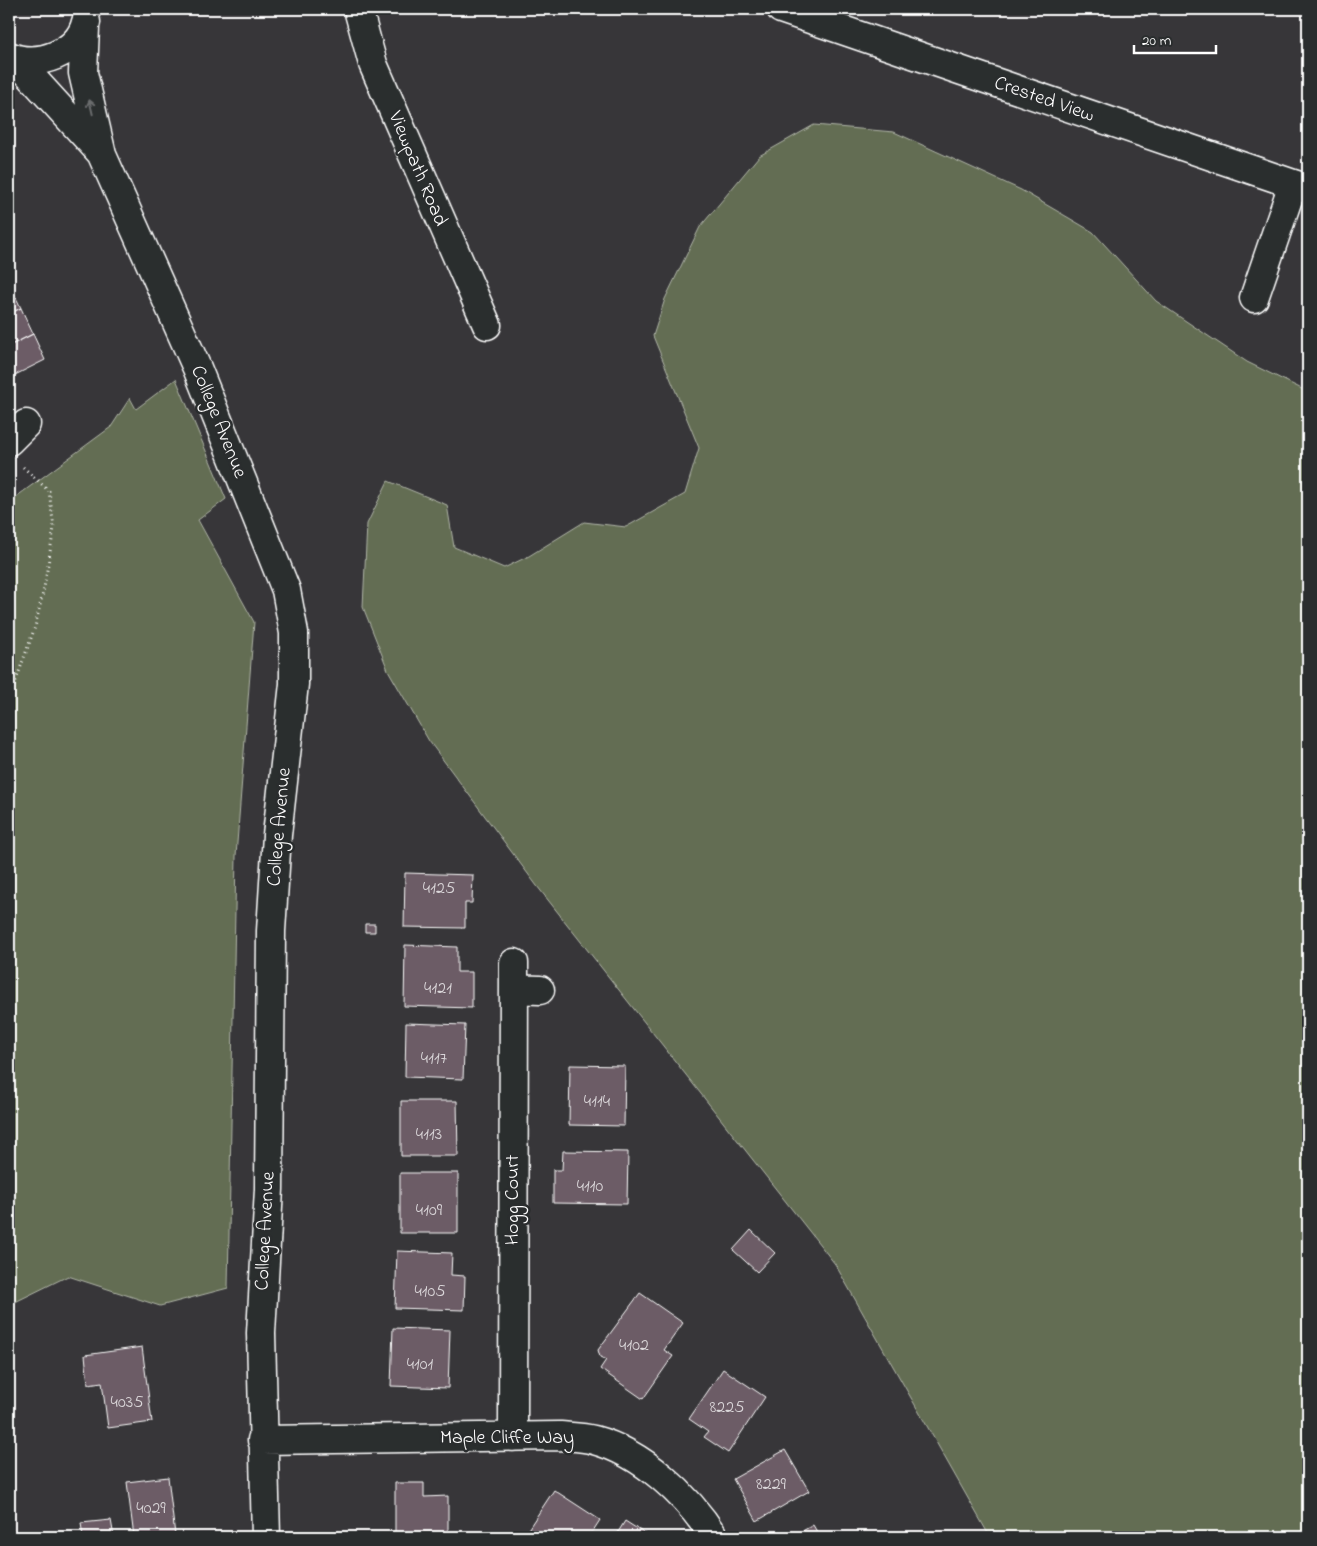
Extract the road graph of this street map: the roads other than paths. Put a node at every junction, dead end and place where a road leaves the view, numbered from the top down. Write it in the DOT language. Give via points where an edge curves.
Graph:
graph roads {
  1 [pos="358,9"];
  2 [pos="781,9"];
  3 [pos="87,18"];
  4 [pos="12,58"];
  5 [pos="102,155"];
  6 [pos="1301,186"];
  7 [pos="1254,298"];
  8 [pos="487,325"];
  9 [pos="522,981"];
  10 [pos="513,1436"];
  11 [pos="262,1440"];
  12 [pos="266,1537"];
  13 [pos="714,1537"];
  1 -- 8 [label="street, Viewpath Road" via="372,64"];
  2 -- 6 [label="street, Crested View"];
  3 -- 4 [label="street, College Avenue" via="68,48 44,60"];
  5 -- 3 [label="street, College Avenue, one-way" via="83,73"];
  4 -- 5 [label="street, College Avenue"];
  5 -- 11 [label="street, College Avenue" via="197,368 282,581 294,633 294,684 277,835 272,931 269,1189 261,1333"];
  6 -- 7 [label="street"];
  9 -- 10 [label="street, Hogg Court"];
  10 -- 11 [label="street, Maple Cliffe Way"];
  10 -- 13 [label="street, Maple Cliffe Way" via="594,1440 622,1452 644,1464 673,1488"];
  11 -- 12 [label="street, College Avenue"];
}
